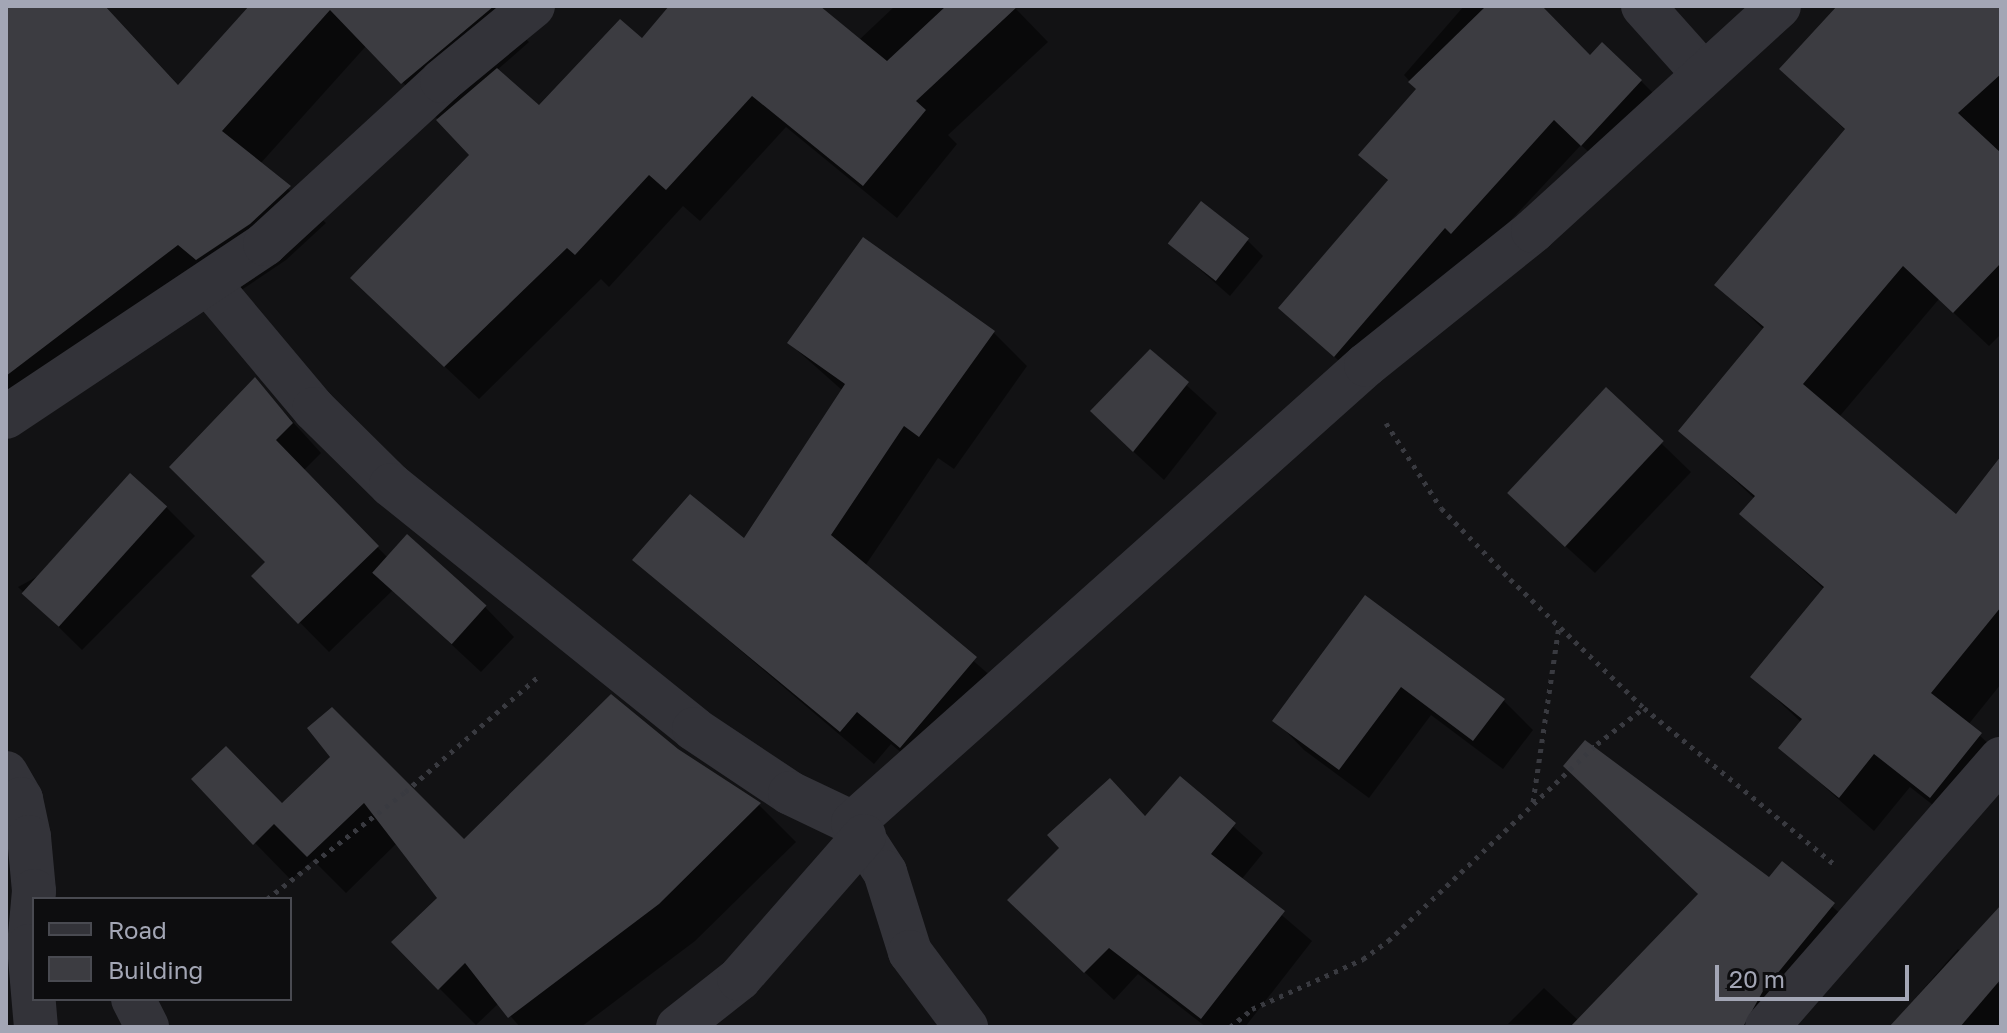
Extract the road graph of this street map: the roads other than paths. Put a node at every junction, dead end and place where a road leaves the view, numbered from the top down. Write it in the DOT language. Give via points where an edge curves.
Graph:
graph roads {
  1 [pos="533,6"];
  2 [pos="1643,6"];
  3 [pos="1779,6"];
  4 [pos="1703,73"];
  5 [pos="210,285"];
  6 [pos="6,417"];
  7 [pos="2001,759"];
  8 [pos="6,773"];
  9 [pos="858,830"];
  10 [pos="42,895"];
  11 [pos="32,934"];
  12 [pos="32,981"];
  13 [pos="34,1001"];
  14 [pos="134,1001"];
  15 [pos="36,1027"];
  16 [pos="147,1027"];
  17 [pos="678,1027"];
  18 [pos="966,1027"];
  19 [pos="1767,1027"];
  1 -- 5 [label="street" via="442,81 330,190"];
  2 -- 4 [label="street"];
  3 -- 4 [label="street"];
  4 -- 9 [label="street" via="1533,231 1366,365"];
  5 -- 6 [label="street"];
  5 -- 9 [label="street" via="314,409 391,485 736,759"];
  7 -- 19 [label="street"];
  8 -- 10 [label="street" via="21,799"];
  9 -- 17 [label="street" via="739,979"];
  9 -- 18 [label="street" via="894,894 910,952"];
  11 -- 12 [label="street"];
  13 -- 15 [label="street"];
  14 -- 16 [label="street"];
}
